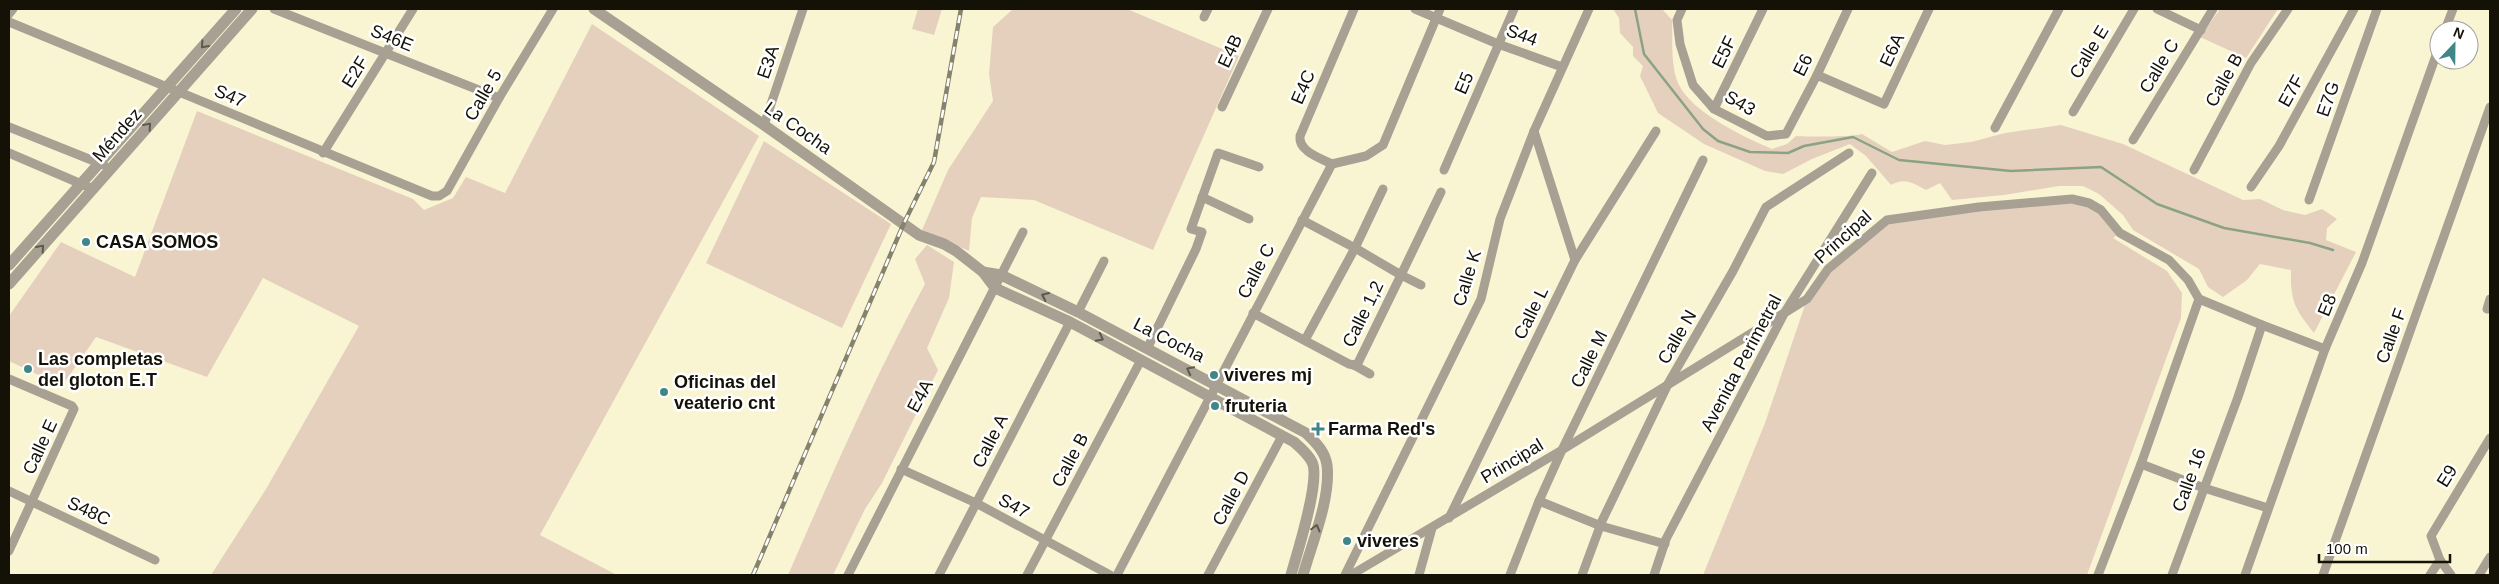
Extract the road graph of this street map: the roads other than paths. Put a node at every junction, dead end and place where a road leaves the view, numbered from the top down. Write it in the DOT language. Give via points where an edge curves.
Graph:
graph roads {
  1 [pos="13,9"];
  2 [pos="236,9"];
  3 [pos="252,9"];
  4 [pos="274,9"];
  5 [pos="414,9"];
  6 [pos="553,9"];
  7 [pos="594,9"];
  8 [pos="802,9"];
  9 [pos="1268,9"];
  10 [pos="1354,9"];
  11 [pos="1416,9"];
  12 [pos="1514,9"];
  13 [pos="1589,9"];
  14 [pos="1682,9"];
  15 [pos="1763,9"];
  16 [pos="1848,9"];
  17 [pos="1929,9"];
  18 [pos="2059,9"];
  19 [pos="2134,9"];
  20 [pos="2157,9"];
  21 [pos="2213,9"];
  22 [pos="2288,9"];
  23 [pos="2354,9"];
  24 [pos="2376,9"];
  25 [pos="1438,13"];
  26 [pos="9,14"];
  27 [pos="9,22"];
  28 [pos="2200,30"];
  29 [pos="1498,44"];
  30 [pos="386,53"];
  31 [pos="1562,67"];
  32 [pos="2431,70"];
  33 [pos="1817,75"];
  34 [pos="166,86"];
  35 [pos="178,91"];
  36 [pos="499,98"];
  37 [pos="1222,107"];
  38 [pos="2490,107"];
  39 [pos="1714,109"];
  40 [pos="2073,112"];
  41 [pos="764,125"];
  42 [pos="9,127"];
  43 [pos="1995,128"];
  44 [pos="1534,131"];
  45 [pos="1656,131"];
  46 [pos="1786,134"];
  47 [pos="2133,140"];
  48 [pos="323,152"];
  49 [pos="9,153"];
  50 [pos="1849,153"];
  51 [pos="1703,160"];
  52 [pos="99,163"];
  53 [pos="1332,164"];
  54 [pos="1259,167"];
  55 [pos="111,168"];
  56 [pos="1444,170"];
  57 [pos="2194,170"];
  58 [pos="1872,173"];
  59 [pos="80,184"];
  60 [pos="2251,187"];
  61 [pos="93,189"];
  62 [pos="1383,190"];
  63 [pos="1441,192"];
  64 [pos="439,196"];
  65 [pos="1202,197"];
  66 [pos="2309,200"];
  67 [pos="1249,219"];
  68 [pos="1302,220"];
  69 [pos="1023,232"];
  70 [pos="1355,248"];
  71 [pos="1575,260"];
  72 [pos="1104,261"];
  73 [pos="9,264"];
  74 [pos="22,269"];
  75 [pos="983,272"];
  76 [pos="1400,275"];
  77 [pos="1001,276"];
  78 [pos="9,284"];
  79 [pos="1421,285"];
  80 [pos="995,288"];
  81 [pos="2199,299"];
  82 [pos="2490,299"];
  83 [pos="2486,309"];
  84 [pos="1078,312"];
  85 [pos="1785,312"];
  86 [pos="1253,313"];
  87 [pos="1070,322"];
  88 [pos="2262,325"];
  89 [pos="1305,340"];
  90 [pos="1147,349"];
  91 [pos="2326,349"];
  92 [pos="1141,360"];
  93 [pos="1354,365"];
  94 [pos="1370,374"];
  95 [pos="9,379"];
  96 [pos="1669,382"];
  97 [pos="1216,384"];
  98 [pos="1209,397"];
  99 [pos="1282,436"];
  100 [pos="2490,438"];
  101 [pos="1562,450"];
  102 [pos="2487,450"];
  103 [pos="2141,464"];
  104 [pos="901,469"];
  105 [pos="2204,488"];
  106 [pos="9,491"];
  107 [pos="1539,501"];
  108 [pos="33,502"];
  109 [pos="976,504"];
  110 [pos="2268,508"];
  111 [pos="1449,518"];
  112 [pos="1601,526"];
  113 [pos="1432,528"];
  114 [pos="1045,541"];
  115 [pos="1665,544"];
  116 [pos="9,551"];
  117 [pos="2490,557"];
  118 [pos="155,560"];
  119 [pos="2440,560"];
  120 [pos="848,575"];
  121 [pos="939,575"];
  122 [pos="1027,575"];
  123 [pos="1110,575"];
  124 [pos="1117,575"];
  125 [pos="1208,575"];
  126 [pos="1291,575"];
  127 [pos="1303,575"];
  128 [pos="1345,575"];
  129 [pos="1351,575"];
  130 [pos="1419,575"];
  131 [pos="1510,575"];
  132 [pos="1582,575"];
  133 [pos="1654,575"];
  134 [pos="2098,575"];
  135 [pos="2172,575"];
  136 [pos="2245,575"];
  137 [pos="2323,575"];
  138 [pos="2430,575"];
  139 [pos="2451,575"];
  140 [pos="2478,575"];
  1 -- 26 [label="street"];
  2 -- 34 [label="street, Méndez, one-way"];
  3 -- 35 [label="street, Méndez"];
  4 -- 30 [label="street, S46E"];
  5 -- 30 [label="street, E2F"];
  6 -- 36 [label="street, Calle 5"];
  7 -- 41 [label="street, La Cocha"];
  8 -- 41 [label="street, E3A"];
  9 -- 37 [label="street, E4B"];
  10 -- 53 [label="street, E4C" via="1299,142 1302,148"];
  11 -- 25 [label="street, S44"];
  12 -- 29 [label="street, E5"];
  13 -- 31 [label="street, Calle K"];
  14 -- 39 [label="street, S43" via="1677,20 1680,44 1693,85"];
  15 -- 39 [label="street, E5F"];
  16 -- 33 [label="street, E6"];
  17 -- 33 [label="street, E6A" via="1884,104"];
  18 -- 43 [label="street"];
  19 -- 40 [label="street, Calle E"];
  20 -- 28 [label="street"];
  21 -- 28 [label="street, Calle C"];
  22 -- 57 [label="street, Calle B" via="2251,63"];
  23 -- 60 [label="street, E7F" via="2279,146"];
  24 -- 66 [label="street, E7G"];
  25 -- 29 [label="street, S44"];
  25 -- 53 [label="street" via="1383,145 1366,156"];
  27 -- 34 [label="street, S47"];
  28 -- 47 [label="street, Calle C"];
  29 -- 31 [label="street, S44"];
  29 -- 56 [label="street, E5"];
  30 -- 36 [label="street, S46E"];
  30 -- 48 [label="street, E2F"];
  31 -- 44 [label="street, Calle K"];
  32 -- 91 [label="street, E8" via="2362,263"];
  33 -- 46 [label="street, E6"];
  34 -- 35 [label="street, S47"];
  34 -- 52 [label="street, Méndez"];
  35 -- 48 [label="street, S47"];
  55 -- 35 [label="street, Méndez, one-way"];
  36 -- 64 [label="street, Calle 5" via="448,191"];
  38 -- 137 [label="street, Calle F"];
  39 -- 46 [label="street, S43" via="1766,136"];
  41 -- 75 [label="street, La Cocha" via="927,239 944,244"];
  42 -- 52 [label="street"];
  44 -- 71 [label="street"];
  44 -- 128 [label="street, Calle K" via="1500,218 1481,299"];
  45 -- 71 [label="street, Calle L"];
  48 -- 64 [label="street, S47"];
  49 -- 59 [label="street"];
  50 -- 96 [label="street, Calle N" via="1766,207"];
  51 -- 101 [label="street, Calle M"];
  52 -- 55 [label="street"];
  52 -- 59 [label="street, Méndez"];
  53 -- 68 [label="street, Calle C"];
  54 -- 65 [label="street" via="1218,153"];
  55 -- 61 [label="street, Méndez"];
  58 -- 85 [label="street, Avenida Perimetral"];
  59 -- 61 [label="street"];
  59 -- 73 [label="street, Méndez"];
  74 -- 61 [label="street, Méndez, one-way"];
  62 -- 70 [label="street"];
  63 -- 76 [label="street"];
  65 -- 67 [label="street"];
  65 -- 90 [label="street" via="1191,228 1202,232 1196,249"];
  68 -- 70 [label="street, Calle 1,2"];
  68 -- 86 [label="street, Calle C"];
  69 -- 77 [label="street, E4A"];
  70 -- 76 [label="street, Calle 1,2"];
  70 -- 89 [label="street"];
  71 -- 111 [label="street, Calle L"];
  72 -- 84 [label="street"];
  73 -- 74 [label="street"];
  74 -- 78 [label="street, Méndez"];
  75 -- 77 [label="street, La Cocha"];
  75 -- 80 [label="street, La Cocha"];
  76 -- 79 [label="street"];
  76 -- 93 [label="street, Calle 1,2" via="1358,363"];
  77 -- 80 [label="street, E4A"];
  84 -- 77 [label="street, La Cocha, one-way"];
  80 -- 87 [label="street, La Cocha"];
  80 -- 104 [label="street, E4A"];
  81 -- 85 [label="street, Principal" via="2188,280 2169,260 2120,233 2100,210 2089,203 2072,199 1887,220 1828,269 1807,299"];
  81 -- 88 [label="street"];
  81 -- 103 [label="street"];
  82 -- 83 [label="street"];
  84 -- 90 [label="street, La Cocha"];
  85 -- 96 [label="street, Principal"];
  85 -- 115 [label="street, Avenida Perimetral"];
  86 -- 89 [label="street, Calle 1,2"];
  86 -- 97 [label="street, Calle C"];
  87 -- 92 [label="street, La Cocha, one-way"];
  87 -- 109 [label="street, Calle A"];
  88 -- 91 [label="street"];
  88 -- 105 [label="street, Calle 16"];
  89 -- 93 [label="street, Calle 1,2"];
  97 -- 90 [label="street, La Cocha, one-way"];
  91 -- 110 [label="street, E8"];
  92 -- 98 [label="street, La Cocha"];
  92 -- 114 [label="street, Calle B"];
  93 -- 94 [label="street"];
  95 -- 108 [label="street, Calle E" via="74,409"];
  96 -- 101 [label="street, Principal"];
  96 -- 112 [label="street, Calle N"];
  97 -- 98 [label="street, Calle C"];
  127 -- 97 [label="street, La Cocha, one-way" via="1326,482 1327,464 1321,448 1306,433"];
  98 -- 99 [label="street, La Cocha"];
  98 -- 124 [label="street, Calle C"];
  99 -- 125 [label="street, Calle D"];
  99 -- 126 [label="street, La Cocha" via="1306,452 1313,464 1314,482"];
  100 -- 102 [label="street, E9"];
  101 -- 107 [label="street, Calle M"];
  101 -- 111 [label="street, Principal"];
  102 -- 119 [label="street, E9" via="2432,531 2431,541"];
  103 -- 105 [label="street"];
  103 -- 134 [label="street"];
  104 -- 109 [label="street, S47"];
  104 -- 120 [label="street, E4A"];
  105 -- 110 [label="street"];
  105 -- 135 [label="street, Calle 16"];
  106 -- 108 [label="street, S48C"];
  107 -- 112 [label="street"];
  107 -- 131 [label="street, Calle M"];
  108 -- 116 [label="street, Calle E"];
  108 -- 118 [label="street, S48C"];
  109 -- 114 [label="street, S47"];
  109 -- 121 [label="street, Calle A"];
  110 -- 136 [label="street, E8"];
  111 -- 113 [label="street, Principal"];
  112 -- 115 [label="street"];
  112 -- 132 [label="street, Calle N"];
  113 -- 129 [label="street, Principal"];
  113 -- 130 [label="street"];
  114 -- 122 [label="street, Calle B"];
  114 -- 123 [label="street, S47"];
  115 -- 133 [label="street, Avenida Perimetral"];
  117 -- 140 [label="street"];
  119 -- 138 [label="street"];
  119 -- 139 [label="street"];
}
